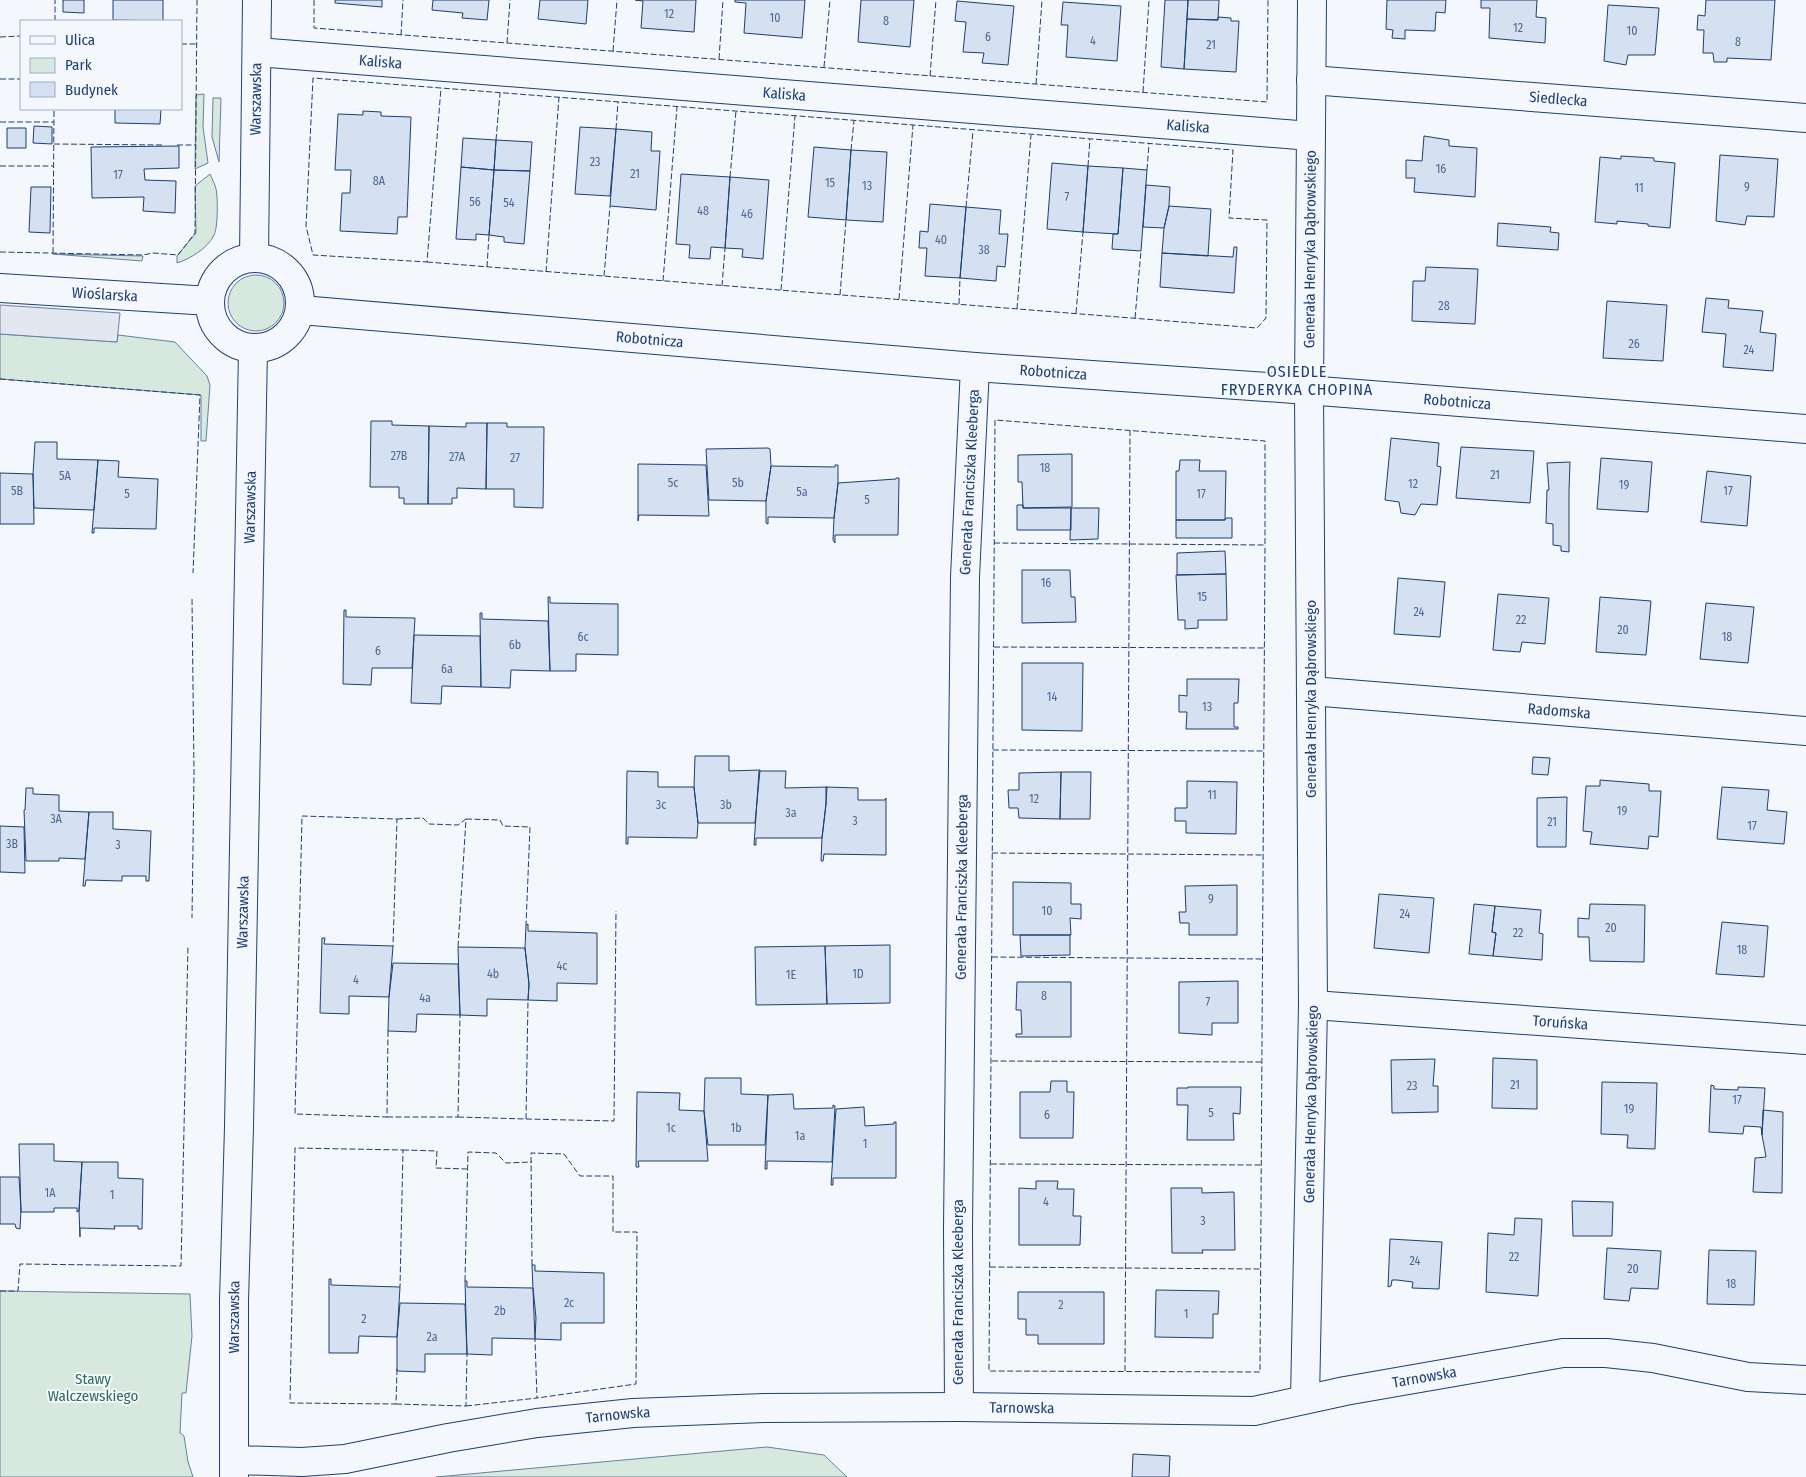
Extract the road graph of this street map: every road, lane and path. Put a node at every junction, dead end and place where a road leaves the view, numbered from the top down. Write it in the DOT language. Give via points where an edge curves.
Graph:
graph roads {
  1 [pos="258,0"];
  2 [pos="1312,0"];
  3 [pos="257,52"];
  4 [pos="1311,80"];
  5 [pos="1806,118"];
  6 [pos="1310,136"];
  7 [pos="254,258"];
  8 [pos="0,288"];
  9 [pos="210,301"];
  10 [pos="301,310"];
  11 [pos="253,348"];
  12 [pos="974,367"];
  13 [pos="1310,390"];
  14 [pos="1806,429"];
  15 [pos="1311,691"];
  16 [pos="1806,730"];
  17 [pos="1313,1005"];
  18 [pos="1806,1040"];
  19 [pos="1806,1380"];
  20 [pos="1305,1399"];
  21 [pos="959,1407"];
  22 [pos="234,1468"];
  1 -- 3 [label="street, Warszawska"];
  2 -- 4 [label="street, Generała Henryka Dąbrowskiego"];
  3 -- 6 [label="street, Kaliska"];
  3 -- 7 [label="street, Warszawska"];
  4 -- 5 [label="street, Siedlecka"];
  4 -- 6 [label="street, Generała Henryka Dąbrowskiego"];
  6 -- 13 [label="street, Generała Henryka Dąbrowskiego"];
  7 -- 9 [label="street" via="229,266 219,276"];
  7 -- 10 [label="street" via="267,259 288,271 300,294"];
  8 -- 9 [label="street, Wioślarska"];
  9 -- 11 [label="street" via="212,315 227,338 239,346"];
  10 -- 11 [label="street" via="290,332 280,341 267,347"];
  10 -- 12 [label="street, Robotnicza"];
  11 -- 22 [label="street, Warszawska" via="234,1301"];
  12 -- 13 [label="street, Robotnicza"];
  12 -- 21 [label="street, Generała Franciszka Kleeberga" via="965,577"];
  13 -- 14 [label="street, Robotnicza"];
  13 -- 15 [label="street, Generała Henryka Dąbrowskiego"];
  15 -- 16 [label="street, Radomska"];
  15 -- 17 [label="street, Generała Henryka Dąbrowskiego"];
  17 -- 18 [label="street, Toruńska"];
  17 -- 20 [label="street, Generała Henryka Dąbrowskiego"];
  19 -- 20 [label="street, Tarnowska" via="1748,1377 1653,1358 1563,1353"];
  20 -- 21 [label="street, Tarnowska" via="1241,1412"];
  21 -- 22 [label="street, Tarnowska" via="765,1408 633,1414 537,1423 345,1459"];
}
